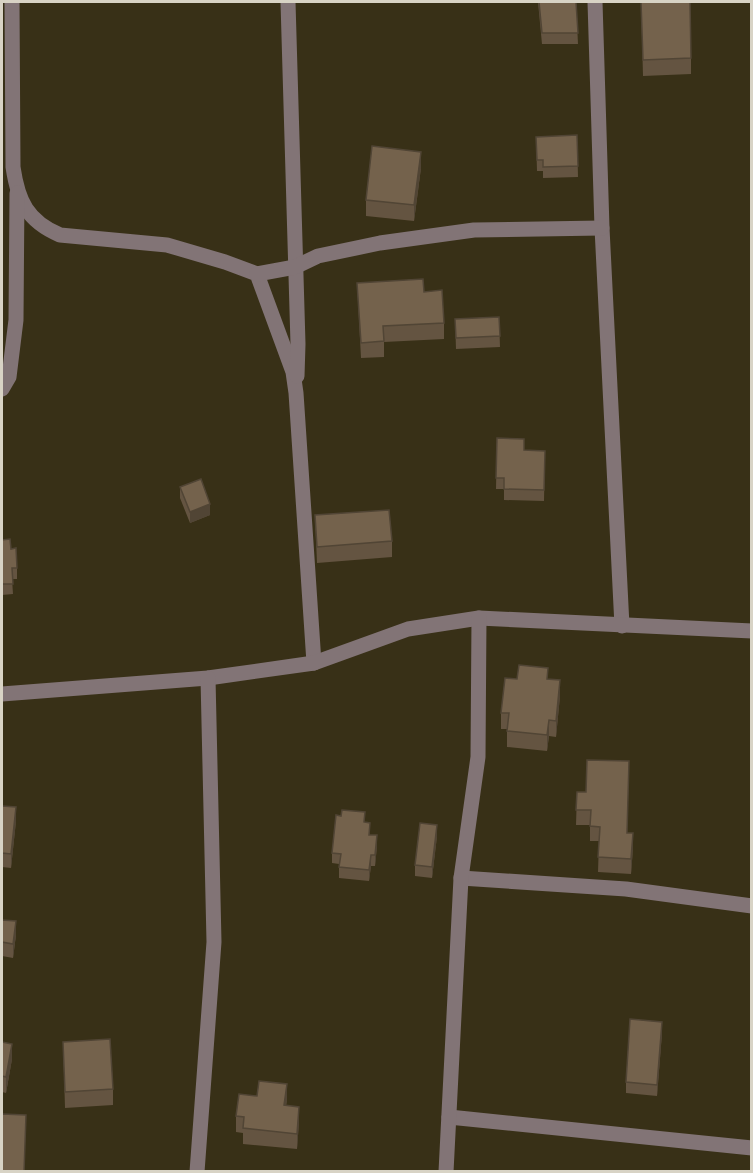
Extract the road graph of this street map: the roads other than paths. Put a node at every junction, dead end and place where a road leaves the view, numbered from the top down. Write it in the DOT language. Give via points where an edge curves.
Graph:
graph roads {
  1 [pos="12,2"];
  2 [pos="288,2"];
  3 [pos="595,2"];
  4 [pos="7,170"];
  5 [pos="17,193"];
  6 [pos="602,228"];
  7 [pos="295,267"];
  8 [pos="257,274"];
  9 [pos="2,389"];
  10 [pos="296,393"];
  11 [pos="479,618"];
  12 [pos="622,626"];
  13 [pos="752,631"];
  14 [pos="314,663"];
  15 [pos="208,678"];
  16 [pos="2,694"];
  17 [pos="461,878"];
  18 [pos="752,906"];
  19 [pos="449,1117"];
  20 [pos="752,1148"];
  21 [pos="197,1172"];
  22 [pos="446,1172"];
  1 -- 4 [label="street"];
  2 -- 7 [label="street"];
  3 -- 6 [label="street"];
  4 -- 5 [label="street"];
  5 -- 8 [label="street" via="32,217 45,229 60,235 167,245"];
  5 -- 9 [label="street" via="16,320 9,377"];
  6 -- 7 [label="street" via="474,230 380,243 318,256"];
  6 -- 12 [label="street"];
  7 -- 8 [label="street"];
  7 -- 10 [label="street"];
  8 -- 10 [label="street"];
  10 -- 14 [label="street"];
  11 -- 12 [label="street"];
  11 -- 14 [label="street" via="408,629"];
  11 -- 17 [label="street" via="478,757"];
  12 -- 13 [label="street"];
  14 -- 15 [label="street"];
  15 -- 16 [label="street"];
  15 -- 21 [label="street" via="214,942"];
  17 -- 18 [label="street" via="626,889"];
  17 -- 19 [label="street"];
  19 -- 20 [label="street"];
  19 -- 22 [label="street"];
}
